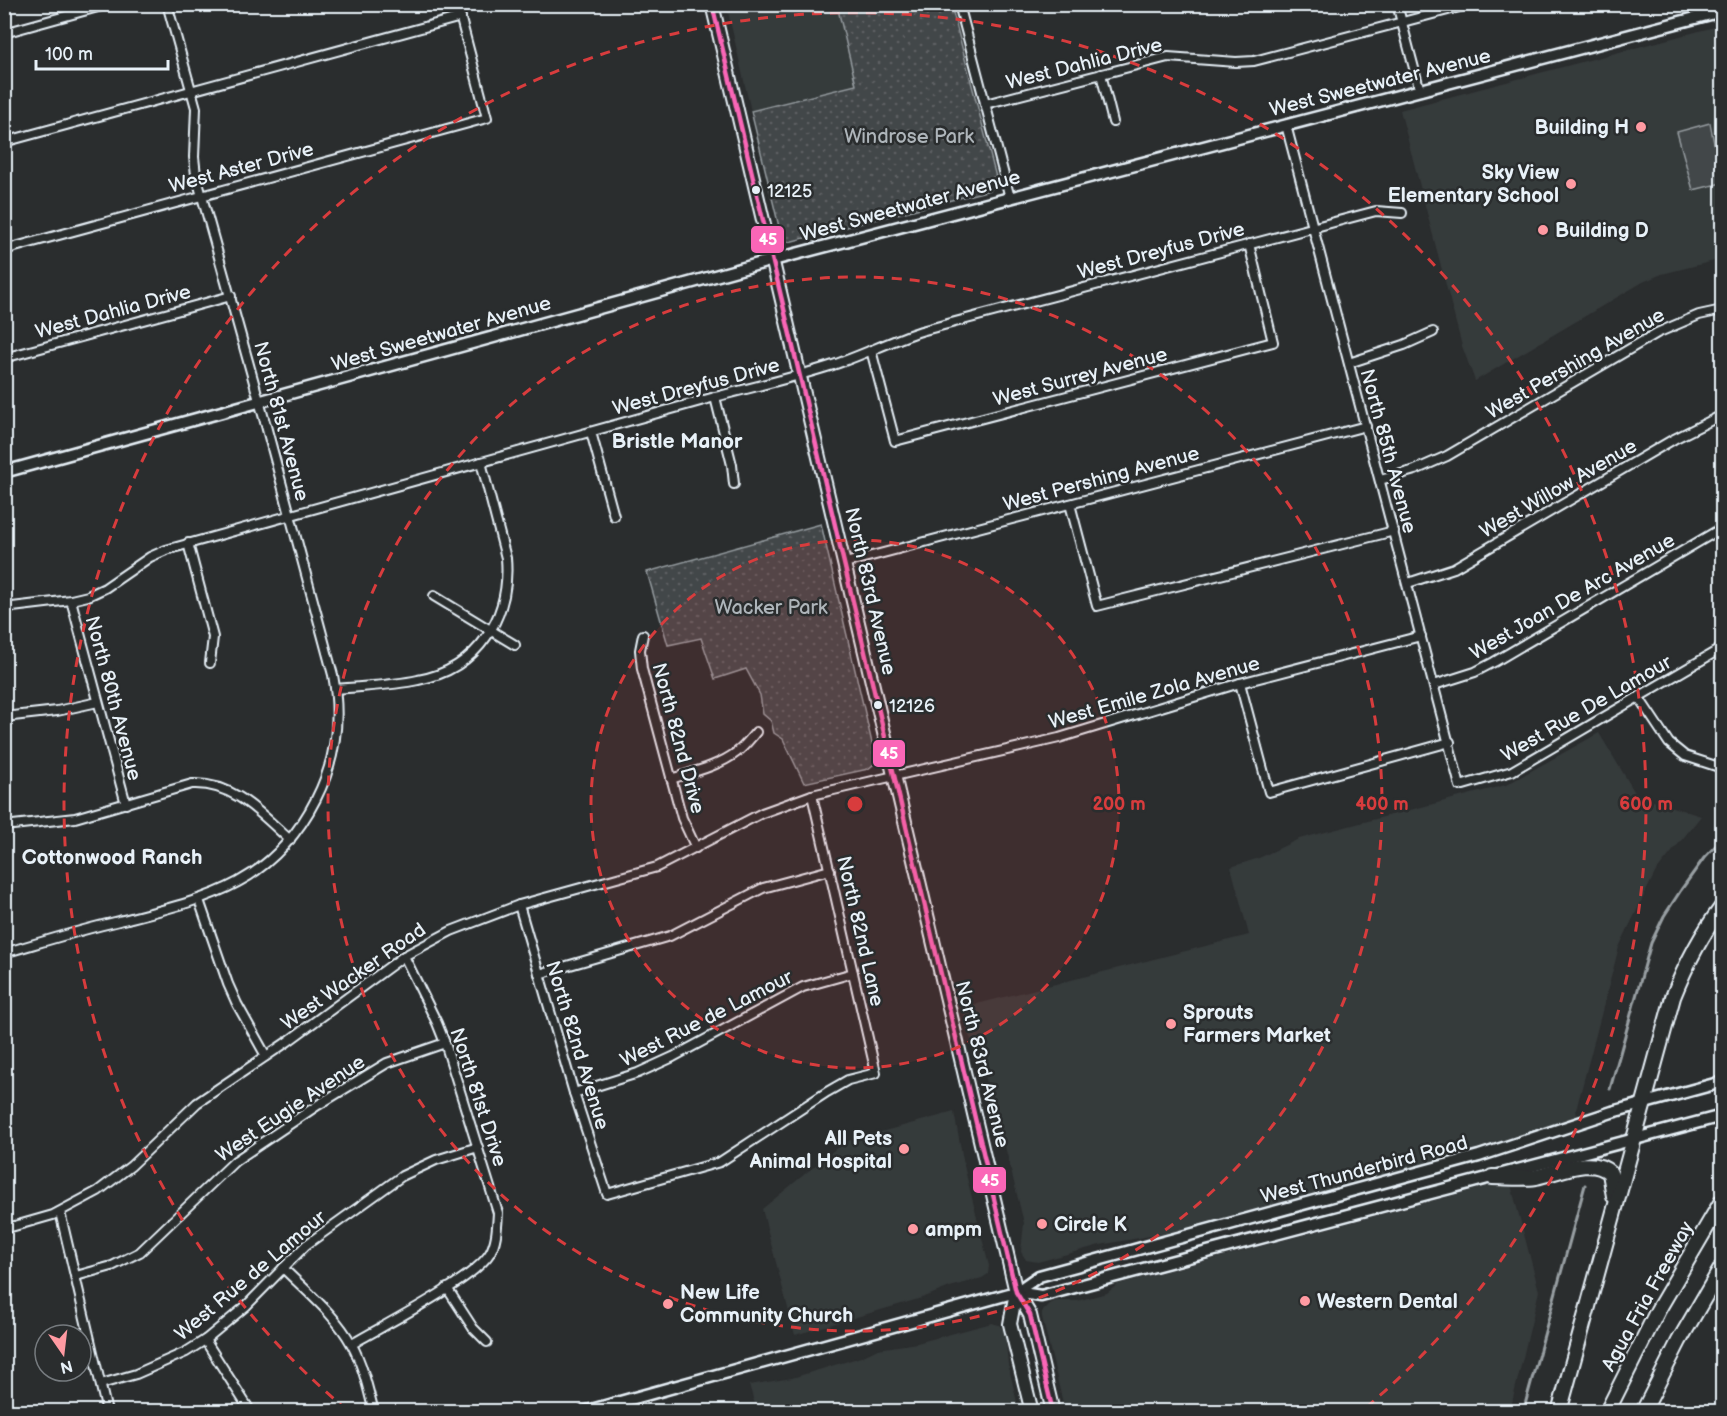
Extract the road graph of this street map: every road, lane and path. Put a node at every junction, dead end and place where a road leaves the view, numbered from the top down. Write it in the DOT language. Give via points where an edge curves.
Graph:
graph roads {
  1 [pos="109,4"];
  2 [pos="167,4"];
  3 [pos="458,4"];
  4 [pos="712,4"];
  5 [pos="959,4"];
  6 [pos="1397,4"];
  7 [pos="1471,4"];
  8 [pos="1722,11"];
  9 [pos="461,17"];
  10 [pos="1402,23"];
  11 [pos="4,33"];
  12 [pos="1101,74"];
  13 [pos="192,91"];
  14 [pos="1420,91"];
  15 [pos="985,104"];
  16 [pos="1113,122"];
  17 [pos="1286,125"];
  18 [pos="4,142"];
  19 [pos="202,195"];
  20 [pos="1010,198"];
  21 [pos="1402,213"];
  22 [pos="1313,227"];
  23 [pos="1249,244"];
  24 [pos="4,250"];
  25 [pos="773,260"];
  26 [pos="231,296"];
  27 [pos="1722,310"];
  28 [pos="1433,332"];
  29 [pos="871,350"];
  30 [pos="4,358"];
  31 [pos="1349,363"];
  32 [pos="800,375"];
  33 [pos="714,397"];
  34 [pos="260,402"];
  35 [pos="1722,415"];
  36 [pos="1366,426"];
  37 [pos="591,432"];
  38 [pos="481,462"];
  39 [pos="4,472"];
  40 [pos="1380,480"];
  41 [pos="734,484"];
  42 [pos="1070,504"];
  43 [pos="290,516"];
  44 [pos="614,516"];
  45 [pos="1722,528"];
  46 [pos="1394,531"];
  47 [pos="188,543"];
  48 [pos="844,563"];
  49 [pos="1407,583"];
  50 [pos="434,596"];
  51 [pos="71,600"];
  52 [pos="4,608"];
  53 [pos="492,631"];
  54 [pos="643,635"];
  55 [pos="1422,636"];
  56 [pos="515,645"];
  57 [pos="1722,648"];
  58 [pos="210,663"];
  59 [pos="1240,683"];
  60 [pos="1434,685"];
  61 [pos="336,689"];
  62 [pos="1639,698"];
  63 [pos="98,702"];
  64 [pos="4,717"];
  65 [pos="756,732"];
  66 [pos="1450,742"];
  67 [pos="1722,768"];
  68 [pos="894,775"];
  69 [pos="671,779"];
  70 [pos="1461,786"];
  71 [pos="812,795"];
  72 [pos="126,804"];
  73 [pos="4,826"];
  74 [pos="290,840"];
  75 [pos="696,848"];
  76 [pos="830,870"];
  77 [pos="199,900"];
  78 [pos="519,905"];
  79 [pos="1722,907"];
  80 [pos="4,953"];
  81 [pos="404,956"];
  82 [pos="853,973"];
  83 [pos="539,974"];
  84 [pos="444,1043"];
  85 [pos="266,1056"];
  86 [pos="1722,1082"];
  87 [pos="574,1093"];
  88 [pos="1644,1102"];
  89 [pos="1722,1116"];
  90 [pos="1634,1140"];
  91 [pos="478,1147"];
  92 [pos="1492,1178"];
  93 [pos="606,1194"];
  94 [pos="1722,1201"];
  95 [pos="1615,1204"];
  96 [pos="60,1212"];
  97 [pos="4,1229"];
  98 [pos="1722,1267"];
  99 [pos="283,1268"];
  100 [pos="76,1276"];
  101 [pos="447,1288"];
  102 [pos="1016,1292"];
  103 [pos="205,1340"];
  104 [pos="487,1342"];
  105 [pos="352,1344"];
  106 [pos="101,1384"];
  107 [pos="249,1409"];
  108 [pos="107,1412"];
  109 [pos="374,1412"];
  110 [pos="584,1412"];
  111 [pos="1032,1412"];
  112 [pos="1053,1412"];
  113 [pos="1559,1412"];
  114 [pos="1607,1412"];
  115 [pos="1642,1412"];
  1 -- 11 [label="street"];
  2 -- 13 [label="street, North 81st Avenue"];
  3 -- 9 [label="street"];
  4 -- 25 [label="main road, North 83rd Avenue"];
  5 -- 15 [label="street"];
  6 -- 10 [label="street"];
  7 -- 10 [label="street, West Dahlia Drive"];
  8 -- 14 [label="main road, West Sweetwater Avenue"];
  9 -- 13 [label="street"];
  9 -- 19 [label="street, West Aster Drive" via="488,118"];
  10 -- 12 [label="street, West Dahlia Drive" via="1254,61 1168,57"];
  10 -- 14 [label="street"];
  12 -- 15 [label="street, West Dahlia Drive"];
  12 -- 16 [label="street"];
  13 -- 18 [label="street"];
  13 -- 19 [label="street, North 81st Avenue" via="196,108 194,157"];
  14 -- 17 [label="main road, West Sweetwater Avenue"];
  15 -- 20 [label="street"];
  17 -- 20 [label="main road, West Sweetwater Avenue"];
  17 -- 22 [label="street, North 85th Avenue"];
  19 -- 24 [label="street, West Aster Drive"];
  19 -- 26 [label="street, North 81st Avenue"];
  20 -- 25 [label="main road, West Sweetwater Avenue"];
  21 -- 22 [label="street, West Dreyfus Drive" via="1376,211"];
  22 -- 23 [label="street, West Dreyfus Drive"];
  22 -- 31 [label="street, North 85th Avenue"];
  23 -- 29 [label="street, West Dreyfus Drive" via="921,331"];
  23 -- 29 [label="street, West Surrey Avenue" via="1273,342 895,441"];
  25 -- 32 [label="main road, North 83rd Avenue"];
  25 -- 34 [label="main road, West Sweetwater Avenue"];
  26 -- 30 [label="street, West Dahlia Drive"];
  26 -- 34 [label="street, North 81st Avenue"];
  27 -- 40 [label="street, West Pershing Avenue" via="1657,333 1447,456"];
  28 -- 31 [label="street"];
  29 -- 32 [label="street, West Dreyfus Drive"];
  31 -- 36 [label="street, North 85th Avenue"];
  32 -- 33 [label="street, West Dreyfus Drive"];
  32 -- 48 [label="main road, North 83rd Avenue"];
  33 -- 37 [label="street, West Dreyfus Drive"];
  33 -- 41 [label="street"];
  34 -- 39 [label="main road, West Sweetwater Avenue"];
  34 -- 43 [label="street, North 81st Avenue"];
  35 -- 49 [label="street, West Willow Avenue" via="1454,568"];
  36 -- 40 [label="street, North 85th Avenue"];
  36 -- 42 [label="street, West Pershing Avenue"];
  37 -- 38 [label="street, West Dreyfus Drive"];
  37 -- 44 [label="street"];
  38 -- 43 [label="street, West Dreyfus Drive"];
  38 -- 53 [label="street" via="507,573 503,603"];
  40 -- 46 [label="street, North 85th Avenue"];
  42 -- 46 [label="street" via="1097,606"];
  42 -- 48 [label="street, West Pershing Avenue"];
  43 -- 47 [label="street, West Dreyfus Drive"];
  43 -- 61 [label="street, North 81st Avenue"];
  45 -- 60 [label="street, West Joan De Arc Avenue" via="1494,662"];
  46 -- 49 [label="street, North 85th Avenue"];
  47 -- 51 [label="street, West Dreyfus Drive" via="150,557 105,588"];
  47 -- 58 [label="street" via="213,637"];
  48 -- 68 [label="main road, North 83rd Avenue"];
  49 -- 55 [label="street, North 85th Avenue"];
  50 -- 53 [label="street"];
  51 -- 52 [label="street, West Dreyfus Drive"];
  51 -- 63 [label="street, North 80th Avenue"];
  53 -- 56 [label="street"];
  53 -- 61 [label="street" via="462,663 434,676"];
  54 -- 69 [label="street, North 82nd Drive" via="642,669"];
  55 -- 59 [label="street, West Emile Zola Avenue"];
  55 -- 60 [label="street, North 85th Avenue"];
  57 -- 62 [label="street, West Rue De Lamour"];
  59 -- 66 [label="street" via="1269,792"];
  59 -- 68 [label="street, West Emile Zola Avenue" via="1059,738"];
  60 -- 66 [label="street, North 85th Avenue"];
  61 -- 74 [label="street, North 81st Avenue" via="335,739 327,775"];
  62 -- 67 [label="street" via="1669,743 1685,756"];
  62 -- 70 [label="street, West Rue De Lamour" via="1512,771"];
  63 -- 64 [label="street"];
  63 -- 72 [label="street, North 80th Avenue"];
  65 -- 69 [label="street" via="732,756"];
  66 -- 70 [label="street, North 85th Avenue"];
  68 -- 71 [label="street, West Wacker Road"];
  68 -- 102 [label="main road, North 83rd Avenue"];
  69 -- 75 [label="street, North 82nd Drive"];
  71 -- 75 [label="street, West Wacker Road" via="762,813"];
  71 -- 76 [label="street, North 82nd Lane"];
  72 -- 73 [label="street" via="75,818"];
  72 -- 74 [label="street" via="192,784 221,786 248,802"];
  74 -- 77 [label="street" via="251,875"];
  75 -- 78 [label="street, West Wacker Road" via="642,872"];
  76 -- 82 [label="street, North 82nd Lane"];
  76 -- 83 [label="street" via="763,888 670,936"];
  77 -- 80 [label="street"];
  77 -- 85 [label="street" via="232,994"];
  78 -- 81 [label="street, West Wacker Road" via="451,931"];
  78 -- 83 [label="street, North 82nd Avenue"];
  79 -- 88 [label="highway" via="1706,929 1673,997"];
  81 -- 84 [label="street, North 81st Drive"];
  81 -- 85 [label="street, West Wacker Road"];
  82 -- 87 [label="street, West Rue de Lamour" via="803,987 638,1073"];
  82 -- 93 [label="street, North 82nd Lane" via="876,1073 848,1080 826,1092 720,1162"];
  83 -- 87 [label="street, North 82nd Avenue"];
  84 -- 91 [label="street, North 81st Drive"];
  84 -- 100 [label="street, West Eugie Avenue" via="387,1063 318,1105 235,1161 140,1252 112,1266"];
  85 -- 96 [label="street, West Wacker Road" via="197,1102 110,1183"];
  86 -- 88 [label="main road, West Thunderbird Road"];
  87 -- 93 [label="street, North 82nd Avenue"];
  88 -- 90 [label="highway"];
  88 -- 102 [label="main road, West Thunderbird Road" via="1479,1156 1039,1276"];
  89 -- 90 [label="main road, West Thunderbird Road"];
  90 -- 92 [label="main road, West Thunderbird Road"];
  90 -- 95 [label="highway"];
  91 -- 99 [label="street, West Rue de Lamour" via="402,1176 306,1245"];
  91 -- 101 [label="street, North 81st Drive" via="498,1213 496,1236 489,1254 472,1272"];
  92 -- 95 [label="highway" via="1534,1177 1598,1165 1610,1173"];
  92 -- 102 [label="main road, West Thunderbird Road" via="1041,1296"];
  94 -- 114 [label="highway, Agua Fria Freeway" via="1658,1310"];
  95 -- 113 [label="highway"];
  96 -- 97 [label="street, West Wacker Road"];
  96 -- 100 [label="street"];
  98 -- 115 [label="highway"];
  99 -- 103 [label="street, West Rue de Lamour"];
  99 -- 105 [label="street" via="327,1312"];
  100 -- 106 [label="street"];
  101 -- 104 [label="street"];
  101 -- 105 [label="street"];
  102 -- 110 [label="main road, West Thunderbird Road"];
  102 -- 111 [label="main road, North 83rd Avenue" via="1011,1324"];
  102 -- 112 [label="main road, North 83rd Avenue" via="1030,1315"];
  103 -- 106 [label="street, West Rue de Lamour" via="168,1362"];
  103 -- 107 [label="street"];
  105 -- 109 [label="street"];
  106 -- 108 [label="street"];
}
